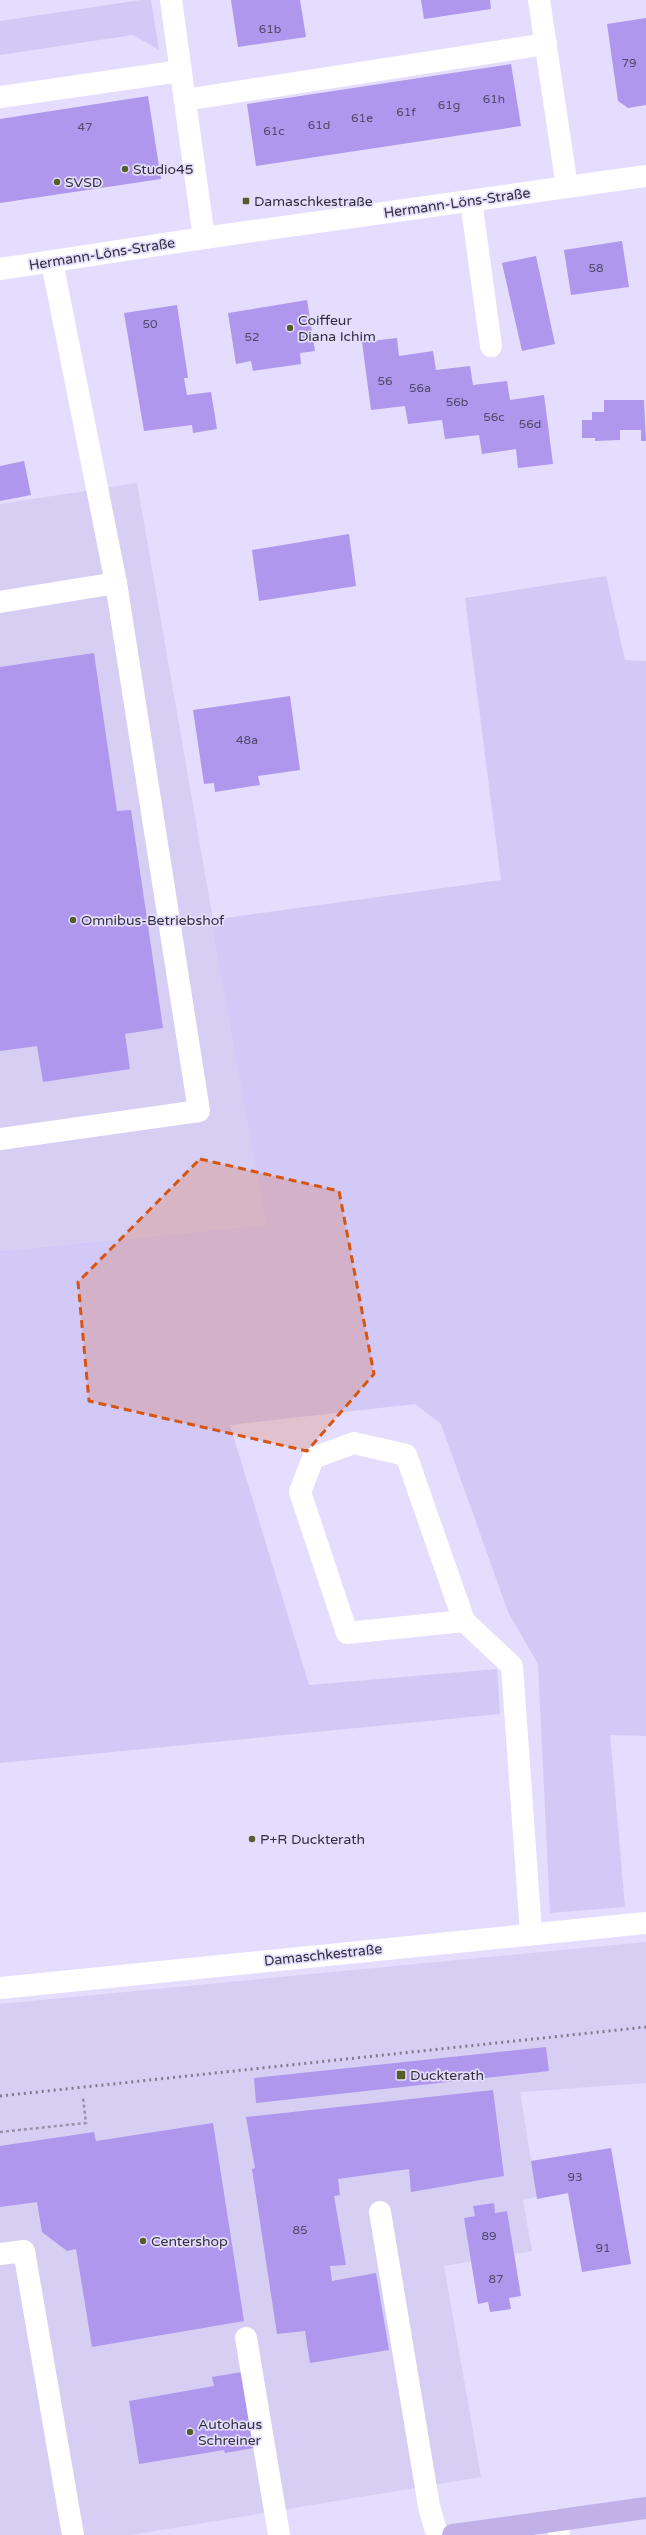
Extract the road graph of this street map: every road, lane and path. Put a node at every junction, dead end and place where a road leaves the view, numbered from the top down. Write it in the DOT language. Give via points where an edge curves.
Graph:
graph roads {
  1 [pos="171,0"];
  2 [pos="539,0"];
  3 [pos="546,44"];
  4 [pos="181,71"];
  5 [pos="0,97"];
  6 [pos="185,100"];
  7 [pos="646,176"];
  8 [pos="567,187"];
  9 [pos="471,201"];
  10 [pos="204,238"];
  11 [pos="52,262"];
  12 [pos="0,269"];
  13 [pos="491,346"];
  14 [pos="116,583"];
  15 [pos="0,602"];
  16 [pos="0,1139"];
  17 [pos="464,1621"];
  18 [pos="646,1923"];
  19 [pos="531,1933"];
  20 [pos="0,1988"];
  21 [pos="83,2098"];
  22 [pos="0,2132"];
  23 [pos="380,2212"];
  24 [pos="0,2254"];
  25 [pos="246,2338"];
  26 [pos="646,2508"];
  27 [pos="558,2528"];
  28 [pos="73,2535"];
  29 [pos="279,2535"];
  30 [pos="437,2535"];
  31 [pos="453,2535"];
  1 -- 4 [label="street"];
  2 -- 3 [label="street"];
  3 -- 6 [label="street"];
  3 -- 8 [label="street"];
  4 -- 5 [label="street"];
  4 -- 6 [label="street"];
  6 -- 10 [label="street"];
  7 -- 8 [label="street, Hermann-Löns-Straße"];
  8 -- 9 [label="street, Hermann-Löns-Straße"];
  9 -- 10 [label="street, Hermann-Löns-Straße"];
  9 -- 13 [label="street"];
  10 -- 11 [label="street, Hermann-Löns-Straße"];
  11 -- 12 [label="street, Hermann-Löns-Straße"];
  11 -- 14 [label="street"];
  14 -- 15 [label="street"];
  14 -- 16 [label="street" via="199,1111"];
  17 -- 17 [label="street" via="406,1455 354,1443 312,1458 300,1492 348,1633"];
  17 -- 19 [label="street" via="512,1666"];
  18 -- 19 [label="street, Damaschkestraße"];
  19 -- 20 [label="street, Damaschkestraße"];
  21 -- 22 [label="path" via="86,2123"];
  23 -- 30 [label="street" via="429,2506"];
  24 -- 28 [label="street" via="24,2251"];
  25 -- 29 [label="street"];
  26 -- 27 [label="main road"];
  27 -- 31 [label="main road"];
}
